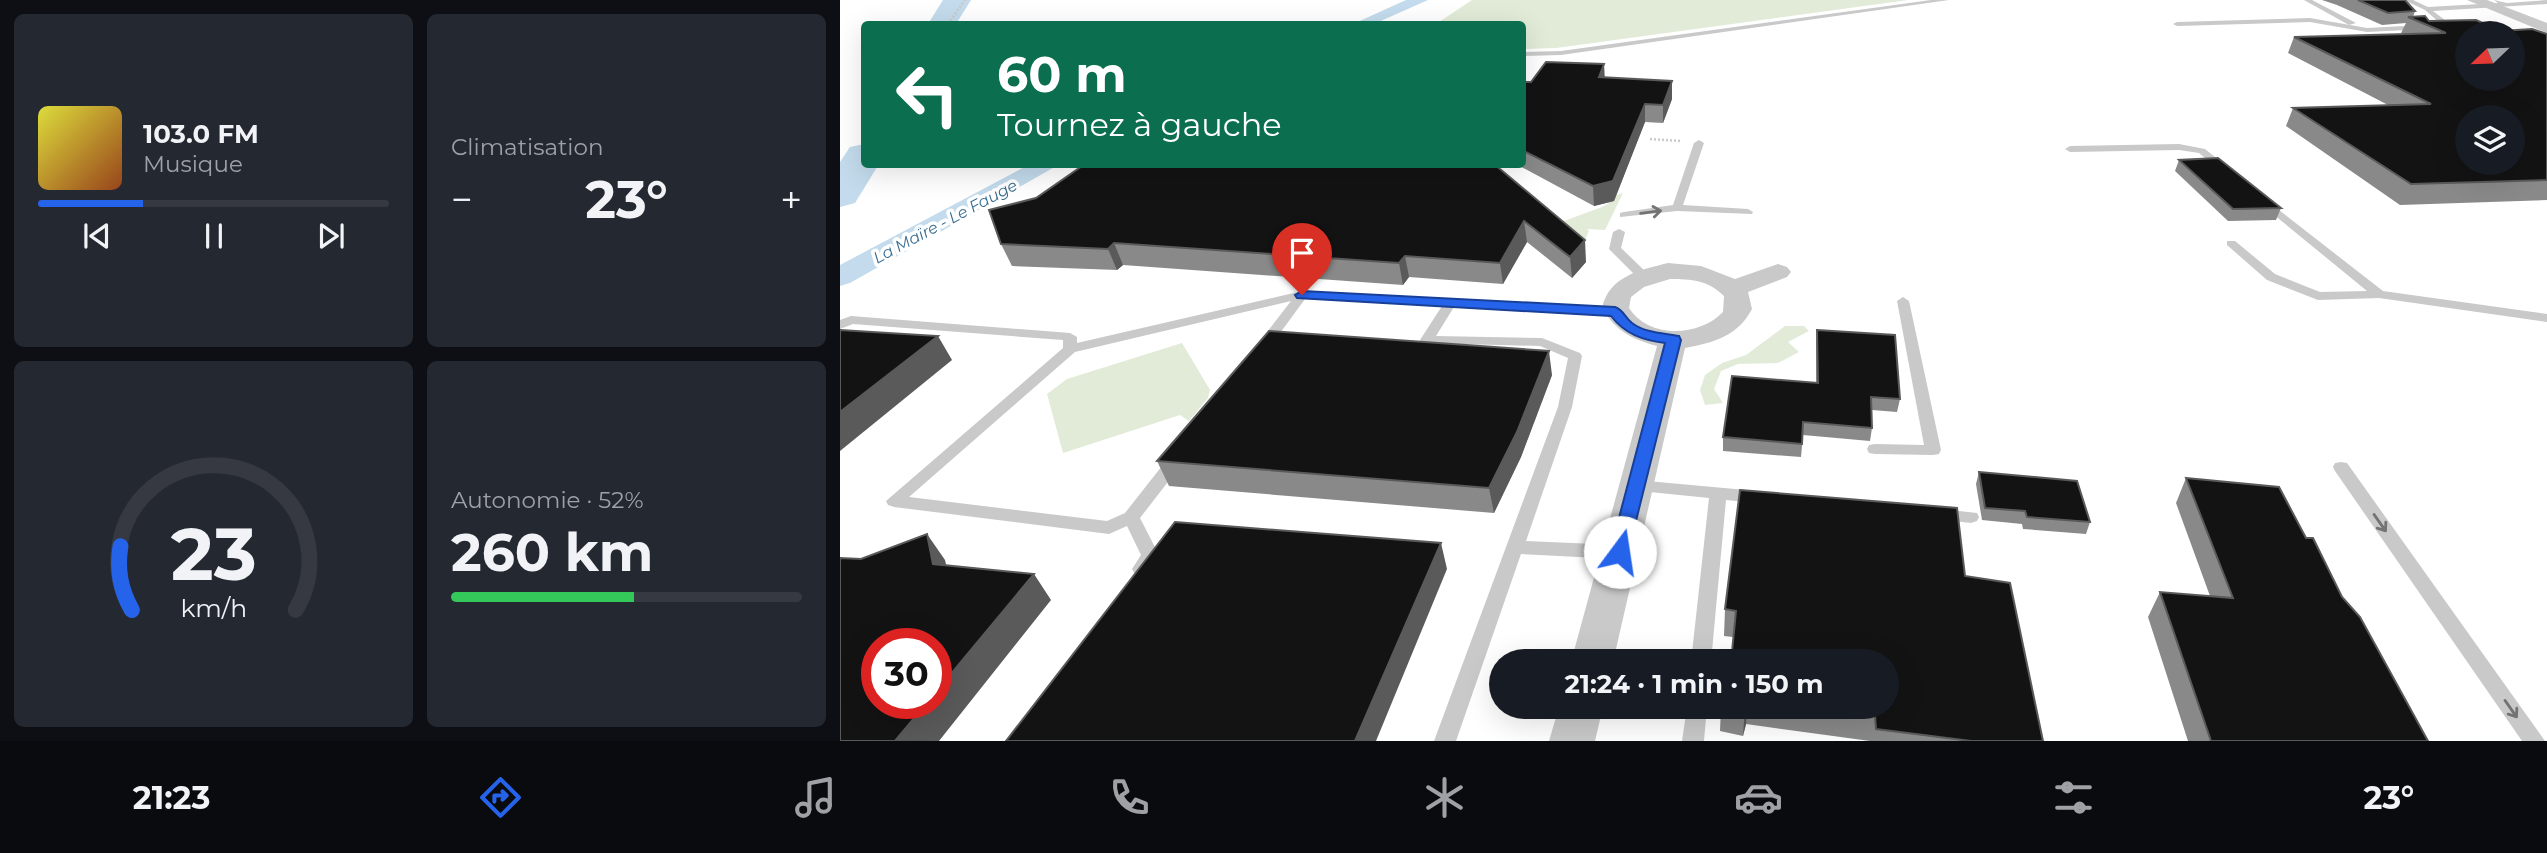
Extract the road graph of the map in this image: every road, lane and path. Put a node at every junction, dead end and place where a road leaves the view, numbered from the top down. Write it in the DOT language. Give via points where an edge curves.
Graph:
graph roads {
  1 [pos="965,0"];
  2 [pos="1946,0"];
  3 [pos="2306,0"];
  4 [pos="2407,0"];
  5 [pos="2474,0"];
  6 [pos="2547,2"];
  7 [pos="2499,4"];
  8 [pos="2427,9"];
  9 [pos="950,21"];
  10 [pos="2177,24"];
  11 [pos="2547,28"];
  12 [pos="2367,30"];
  13 [pos="1526,54"];
  14 [pos="1650,139"];
  15 [pos="1699,143"];
  16 [pos="2070,149"];
  17 [pos="2233,176"];
  18 [pos="2254,193"];
  19 [pos="1678,208"];
  20 [pos="1748,212"];
  21 [pos="1624,215"];
  22 [pos="1619,232"];
  23 [pos="2231,243"];
  24 [pos="1778,272"];
  25 [pos="1643,276"];
  26 [pos="1731,289"];
  27 [pos="2379,294"];
  28 [pos="1302,295"];
  29 [pos="1903,301"];
  30 [pos="1450,303"];
  31 [pos="1615,312"];
  32 [pos="2547,318"];
  33 [pos="840,325"];
  34 [pos="1673,340"];
  35 [pos="1070,349"];
  36 [pos="1251,361"];
  37 [pos="1875,449"];
  38 [pos="1183,450"];
  39 [pos="2341,467"];
  40 [pos="1636,486"];
  41 [pos="1718,494"];
  42 [pos="1772,499"];
  43 [pos="1918,512"];
  44 [pos="1132,517"];
  45 [pos="1971,517"];
  46 [pos="1515,547"];
  47 [pos="1620,552"];
  48 [pos="1127,588"];
  49 [pos="1595,649"];
  50 [pos="1702,649"];
  51 [pos="1578,719"];
  52 [pos="1696,719"];
  53 [pos="1445,741"];
  54 [pos="1572,741"];
  55 [pos="1693,741"];
  56 [pos="2534,741"];
  1 -- 9 [label="path"];
  2 -- 13 [label="lane" via="1561,53"];
  3 -- 12 [label="lane"];
  4 -- 8 [label="lane"];
  5 -- 7 [label="street"];
  6 -- 7 [label="lane"];
  7 -- 8 [label="lane"];
  7 -- 11 [label="street"];
  8 -- 12 [label="lane" via="2447,26"];
  10 -- 12 [label="lane" via="2310,20"];
  14 -- 15 [label="path"];
  15 -- 19 [label="lane"];
  16 -- 17 [label="lane" via="2179,147 2202,151"];
  18 -- 27 [label="lane"];
  19 -- 20 [label="lane"];
  21 -- 19 [label="lane, one-way"];
  22 -- 25 [label="lane" via="1615,249"];
  23 -- 27 [label="lane" via="2271,277 2318,296"];
  24 -- 26 [label="street"];
  25 -- 26 [label="street" via="1688,271 1720,280"];
  25 -- 31 [label="street" via="1618,293"];
  26 -- 34 [label="street" via="1740,306 1728,325 1704,336"];
  27 -- 32 [label="lane"];
  28 -- 30 [label="lane"];
  28 -- 35 [label="lane"];
  28 -- 36 [label="lane"];
  29 -- 37 [label="lane" via="1933,450"];
  30 -- 31 [label="lane"];
  30 -- 46 [label="lane" via="1427,340 1542,342 1575,356 1565,407"];
  31 -- 34 [label="street" via="1626,326"];
  33 -- 35 [label="lane" via="852,320 1070,337"];
  34 -- 40 [label="street"];
  35 -- 44 [label="lane" via="894,501 1109,528"];
  38 -- 44 [label="lane"];
  39 -- 56 [label="lane, one-way"];
  40 -- 41 [label="lane"];
  40 -- 47 [label="street"];
  41 -- 42 [label="lane"];
  41 -- 50 [label="lane"];
  43 -- 45 [label="lane"];
  44 -- 48 [label="lane" via="1150,555"];
  46 -- 47 [label="lane"];
  46 -- 53 [label="lane"];
  47 -- 49 [label="street"];
  51 -- 54 [label="street"];
  52 -- 55 [label="lane"];
}
